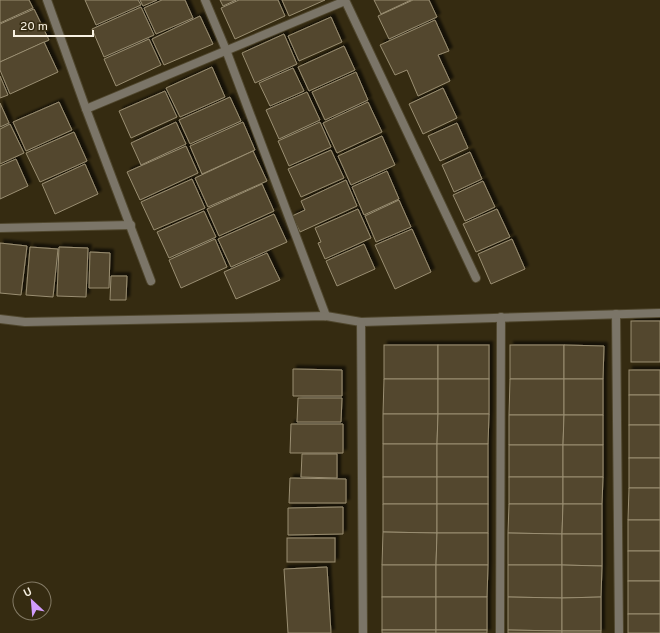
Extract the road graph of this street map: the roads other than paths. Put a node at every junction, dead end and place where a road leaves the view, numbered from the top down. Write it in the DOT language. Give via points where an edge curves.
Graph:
graph roads {
  1 [pos="47,0"];
  2 [pos="205,0"];
  3 [pos="345,1"];
  4 [pos="226,50"];
  5 [pos="86,109"];
  6 [pos="130,225"];
  7 [pos="0,228"];
  8 [pos="476,278"];
  9 [pos="152,281"];
  10 [pos="660,313"];
  11 [pos="616,314"];
  12 [pos="326,316"];
  13 [pos="501,317"];
  14 [pos="0,319"];
  15 [pos="361,322"];
  16 [pos="363,633"];
  17 [pos="500,633"];
  18 [pos="619,633"];
  1 -- 5 [label="street"];
  2 -- 4 [label="street"];
  3 -- 4 [label="street"];
  3 -- 8 [label="street"];
  4 -- 5 [label="street"];
  4 -- 12 [label="street"];
  5 -- 6 [label="street"];
  6 -- 7 [label="street"];
  6 -- 9 [label="street"];
  10 -- 11 [label="street"];
  11 -- 13 [label="street"];
  11 -- 18 [label="street"];
  12 -- 14 [label="street" via="25,322"];
  12 -- 15 [label="street"];
  13 -- 15 [label="street"];
  13 -- 17 [label="street"];
  15 -- 16 [label="street"];
}
